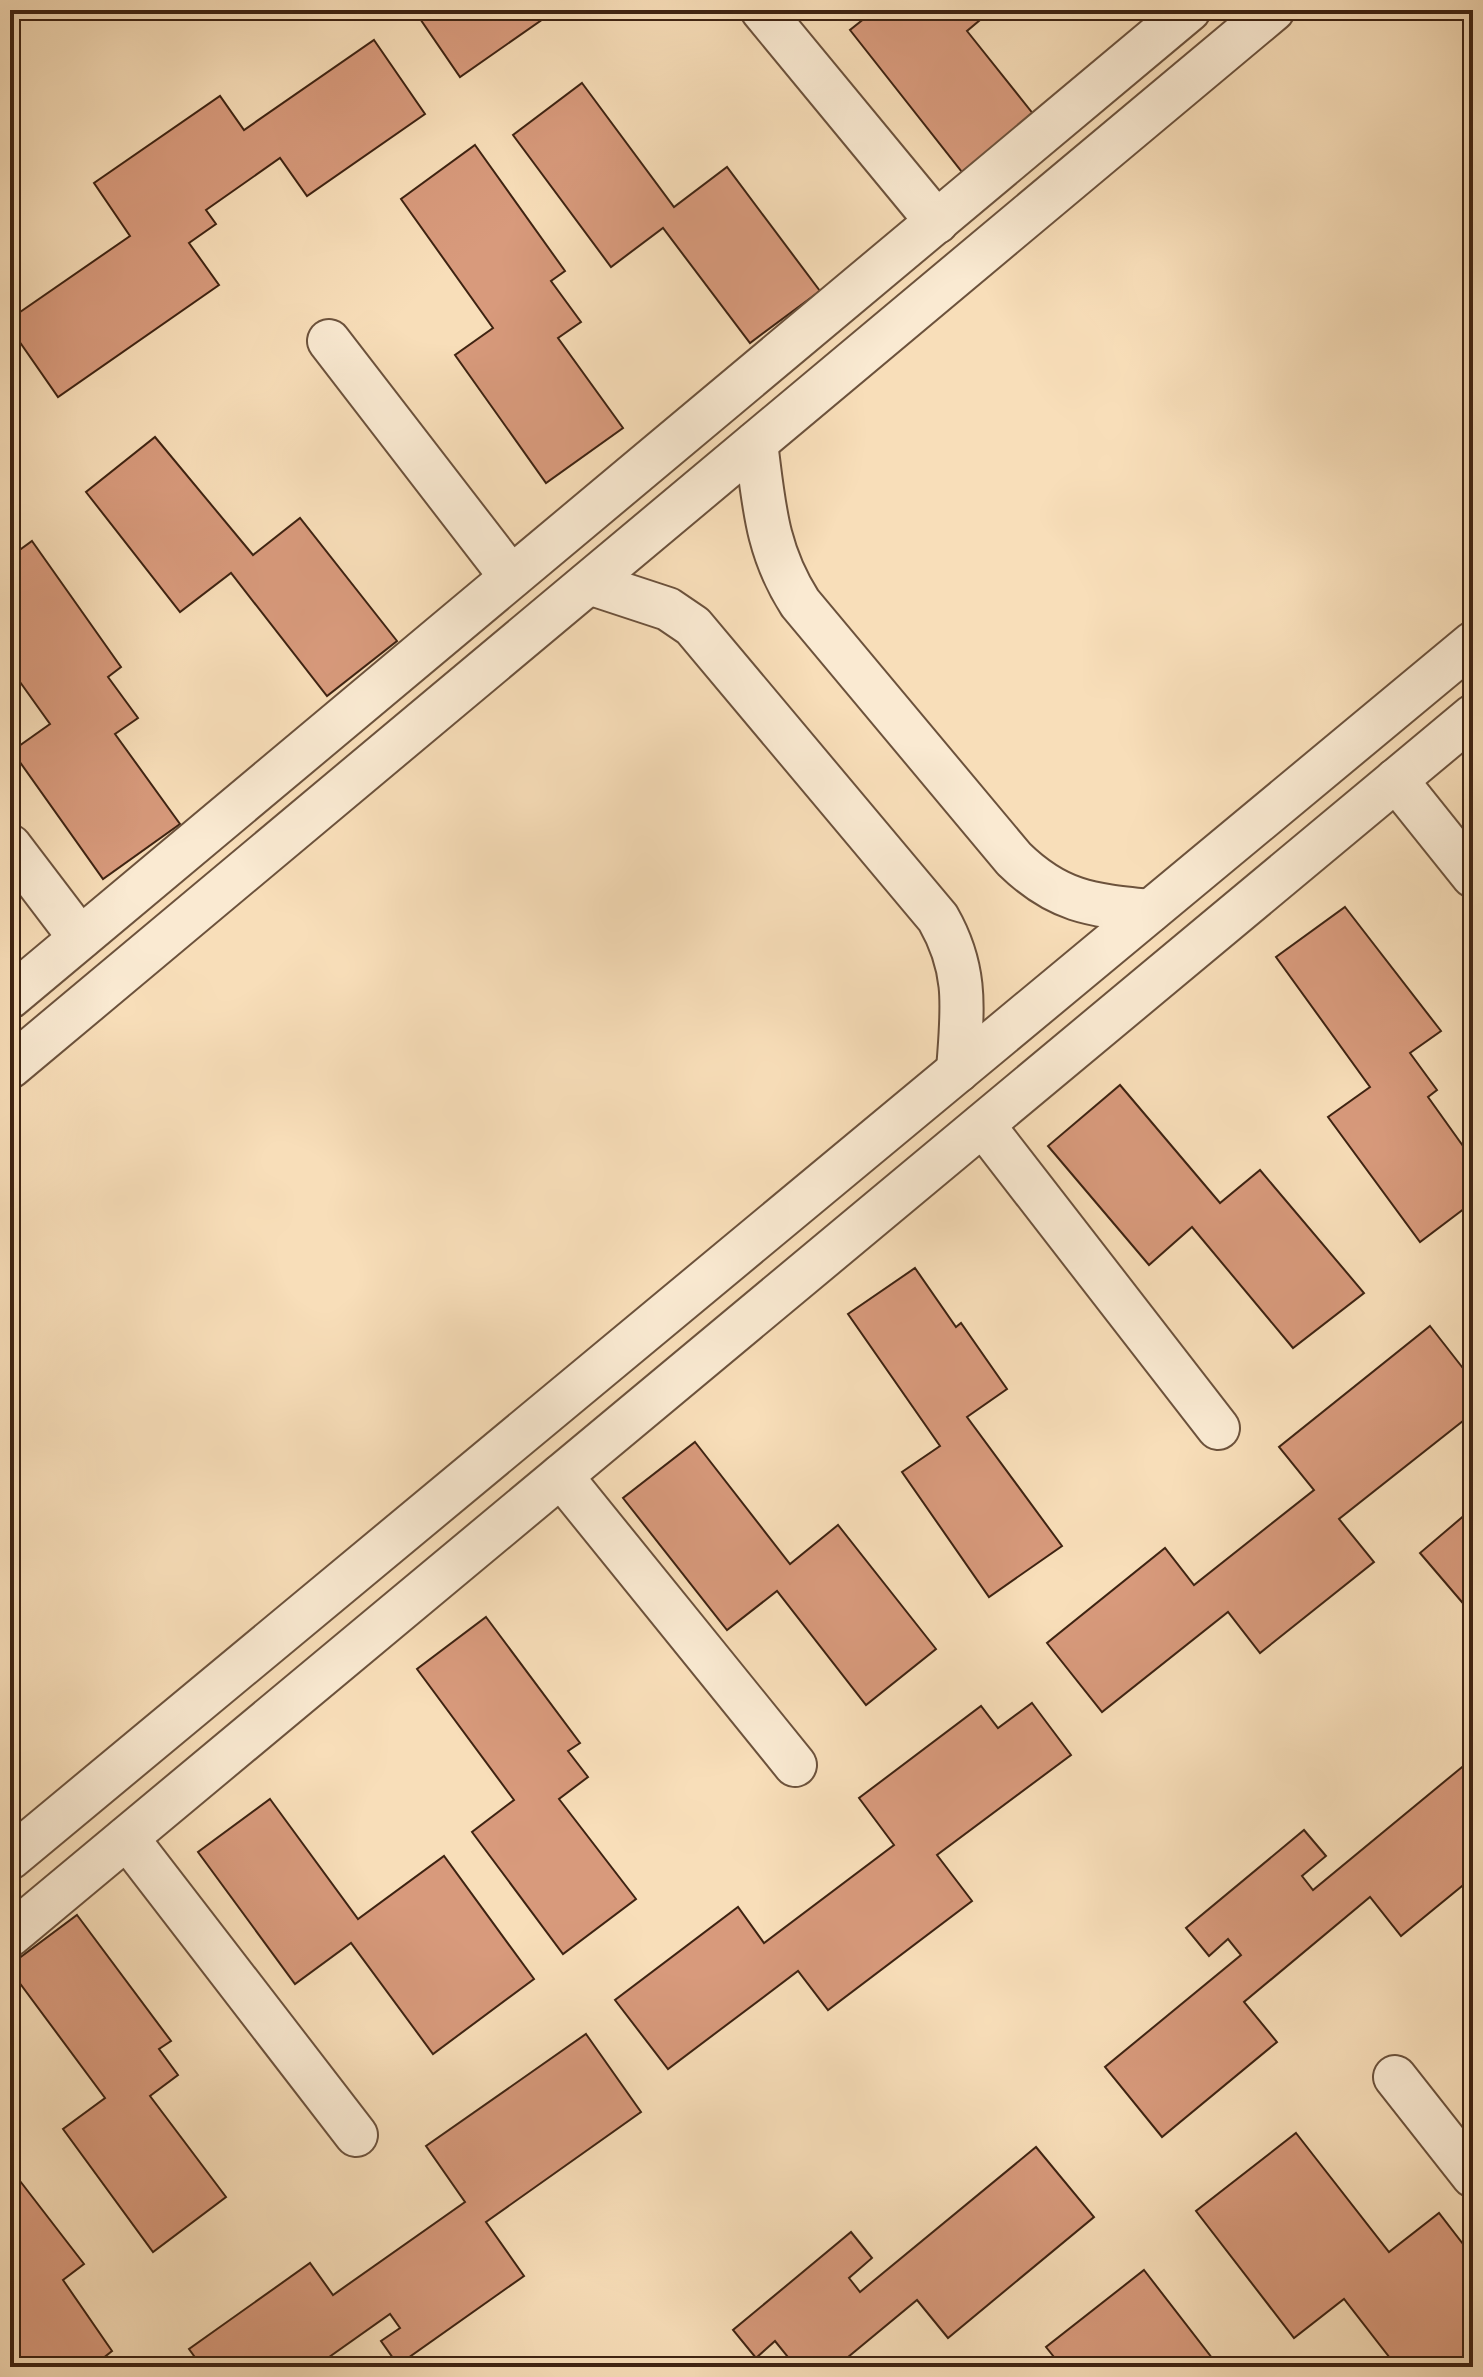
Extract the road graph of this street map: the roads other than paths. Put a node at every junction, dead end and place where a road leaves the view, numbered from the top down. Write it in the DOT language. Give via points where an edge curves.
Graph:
graph roads {
  1 [pos="762,10"];
  2 [pos="1189,10"];
  3 [pos="1273,10"];
  4 [pos="937,222"];
  5 [pos="329,341"];
  6 [pos="756,443"];
  7 [pos="511,577"];
  8 [pos="589,583"];
  9 [pos="1473,643"];
  10 [pos="1473,716"];
  11 [pos="1396,780"];
  12 [pos="10,846"];
  13 [pos="1473,876"];
  14 [pos="1150,911"];
  15 [pos="80,938"];
  16 [pos="10,997"];
  17 [pos="10,1067"];
  18 [pos="958,1071"];
  19 [pos="983,1125"];
  20 [pos="1218,1428"];
  21 [pos="561,1476"];
  22 [pos="795,1765"];
  23 [pos="127,1838"];
  24 [pos="10,1858"];
  25 [pos="10,1935"];
  26 [pos="1395,2077"];
  27 [pos="356,2135"];
  28 [pos="1473,2176"];
  1 -- 4 [label="street"];
  2 -- 4 [label="street"];
  3 -- 6 [label="street"];
  4 -- 7 [label="street"];
  5 -- 7 [label="street"];
  6 -- 8 [label="street"];
  6 -- 14 [label="street" via="770,542 782,574 800,603 993,835 1036,880 1062,896"];
  7 -- 15 [label="street"];
  8 -- 17 [label="street"];
  8 -- 18 [label="street" via="668,609 693,626 938,918 960,968"];
  9 -- 14 [label="street"];
  10 -- 11 [label="street"];
  11 -- 13 [label="street"];
  11 -- 19 [label="street"];
  12 -- 15 [label="street"];
  14 -- 18 [label="street"];
  15 -- 16 [label="street"];
  18 -- 24 [label="street"];
  19 -- 20 [label="street"];
  19 -- 21 [label="street"];
  21 -- 22 [label="street"];
  21 -- 23 [label="street"];
  23 -- 25 [label="street"];
  23 -- 27 [label="street"];
  26 -- 28 [label="street"];
}
